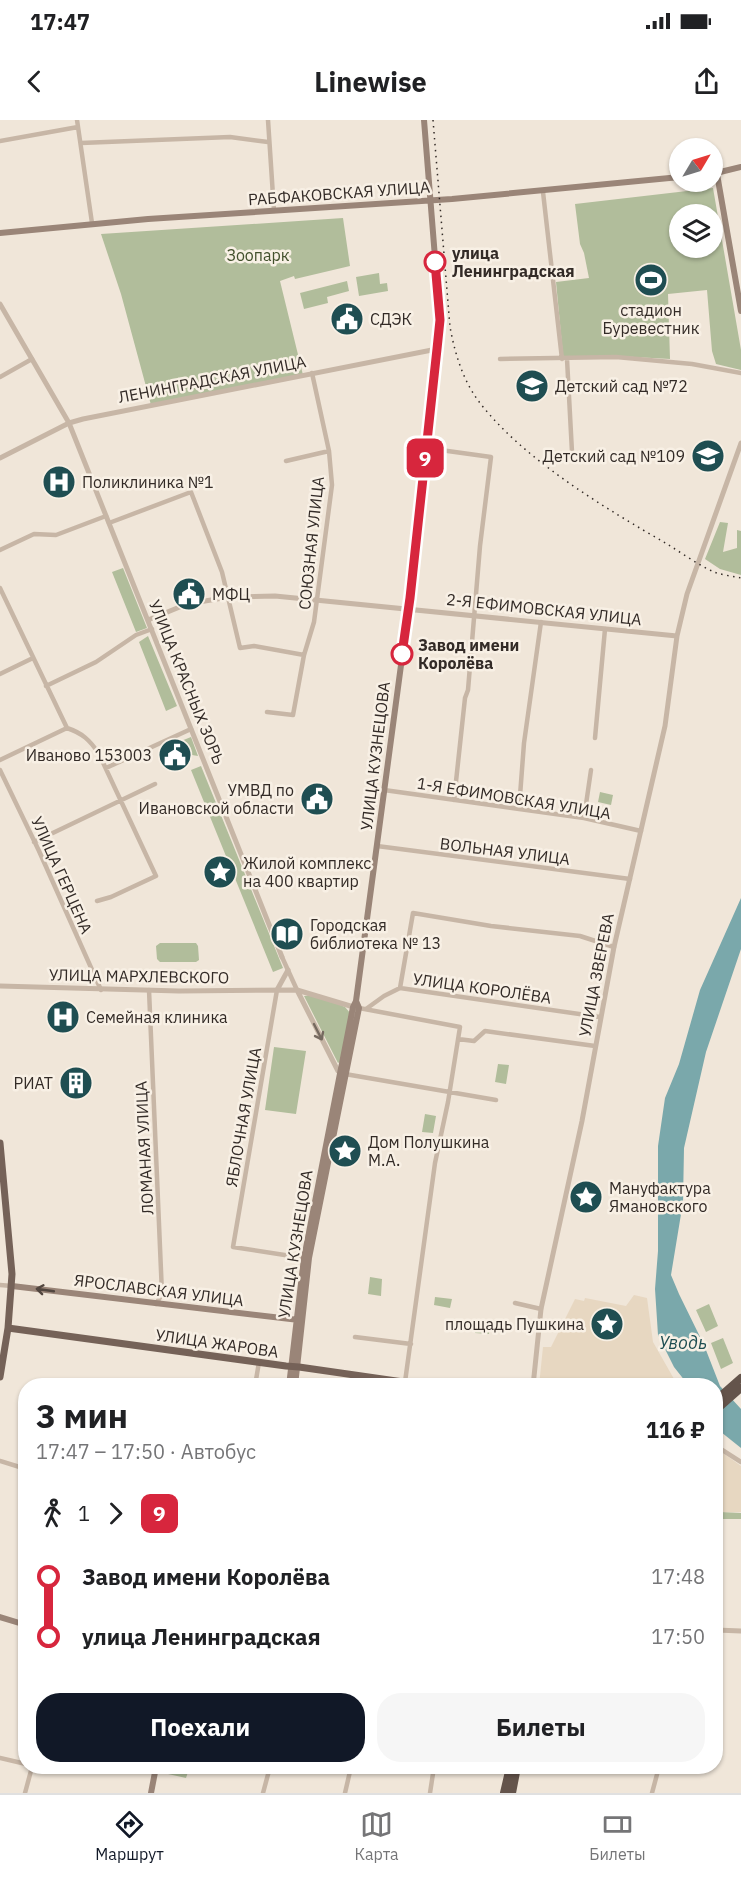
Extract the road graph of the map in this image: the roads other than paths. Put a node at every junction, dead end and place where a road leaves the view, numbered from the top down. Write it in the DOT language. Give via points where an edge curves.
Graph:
graph roads {
  1 [pos="77,120"];
  2 [pos="268,120"];
  3 [pos="424,120"];
  4 [pos="78,127"];
  5 [pos="0,141"];
  6 [pos="268,142"];
  7 [pos="81,143"];
  8 [pos="741,167"];
  9 [pos="723,172"];
  10 [pos="669,178"];
  11 [pos="543,192"];
  12 [pos="718,192"];
  13 [pos="431,201"];
  14 [pos="274,212"];
  15 [pos="92,223"];
  16 [pos="0,234"];
  17 [pos="0,304"];
  18 [pos="741,311"];
  19 [pos="437,349"];
  20 [pos="32,359"];
  21 [pos="500,359"];
  22 [pos="565,359"];
  23 [pos="312,372"];
  24 [pos="741,374"];
  25 [pos="0,377"];
  26 [pos="69,423"];
  27 [pos="741,443"];
  28 [pos="426,448"];
  29 [pos="329,451"];
  30 [pos="572,452"];
  31 [pos="0,458"];
  32 [pos="286,461"];
  33 [pos="106,516"];
  34 [pos="109,523"];
  35 [pos="0,550"];
  36 [pos="0,588"];
  37 [pos="228,597"];
  38 [pos="317,600"];
  39 [pos="408,608"];
  40 [pos="475,615"];
  41 [pos="148,620"];
  42 [pos="541,622"];
  43 [pos="152,629"];
  44 [pos="605,629"];
  45 [pos="677,636"];
  46 [pos="304,655"];
  47 [pos="33,658"];
  48 [pos="0,674"];
  49 [pos="46,686"];
  50 [pos="267,712"];
  51 [pos="67,728"];
  52 [pos="191,729"];
  53 [pos="595,738"];
  54 [pos="0,760"];
  55 [pos="106,768"];
  56 [pos="0,770"];
  57 [pos="591,770"];
  58 [pos="155,784"];
  59 [pos="384,790"];
  60 [pos="121,800"];
  61 [pos="454,800"];
  62 [pos="519,809"];
  63 [pos="584,818"];
  64 [pos="641,831"];
  65 [pos="34,842"];
  66 [pos="377,846"];
  67 [pos="630,879"];
  68 [pos="97,901"];
  69 [pos="614,947"];
  70 [pos="282,957"];
  71 [pos="288,970"];
  72 [pos="0,986"];
  73 [pos="400,988"];
  74 [pos="101,990"];
  75 [pos="149,990"];
  76 [pos="277,990"];
  77 [pos="297,990"];
  78 [pos="356,1005"];
  79 [pos="366,1009"];
  80 [pos="600,1017"];
  81 [pos="458,1039"];
  82 [pos="595,1046"];
  83 [pos="344,1073"];
  84 [pos="450,1092"];
  85 [pos="496,1100"];
  86 [pos="0,1143"];
  87 [pos="304,1258"];
  88 [pos="0,1285"];
  89 [pos="12,1286"];
  90 [pos="515,1303"];
  91 [pos="156,1304"];
  92 [pos="541,1309"];
  93 [pos="299,1320"];
  94 [pos="4,1328"];
  95 [pos="355,1337"];
  96 [pos="411,1344"];
  97 [pos="259,1362"];
  98 [pos="294,1366"];
  99 [pos="0,1376"];
  100 [pos="256,1378"];
  101 [pos="291,1378"];
  102 [pos="295,1378"];
  103 [pos="377,1378"];
  104 [pos="406,1378"];
  105 [pos="533,1378"];
  106 [pos="740,1383"];
  107 [pos="723,1395"];
  108 [pos="723,1402"];
  109 [pos="723,1450"];
  110 [pos="0,1461"];
  111 [pos="741,1462"];
  112 [pos="18,1467"];
  113 [pos="0,1617"];
  114 [pos="18,1623"];
  115 [pos="723,1630"];
  116 [pos="741,1631"];
  117 [pos="0,1758"];
  118 [pos="18,1762"];
  119 [pos="30,1774"];
  120 [pos="155,1774"];
  121 [pos="268,1774"];
  122 [pos="349,1774"];
  123 [pos="433,1774"];
  124 [pos="508,1774"];
  125 [pos="516,1774"];
  126 [pos="657,1774"];
  127 [pos="25,1793"];
  128 [pos="151,1793"];
  129 [pos="263,1793"];
  130 [pos="345,1793"];
  131 [pos="430,1793"];
  132 [pos="504,1793"];
  133 [pos="512,1793"];
  134 [pos="652,1793"];
  1 -- 4 [label="street"];
  2 -- 6 [label="street"];
  3 -- 13 [label="main road, УЛИЦА КУЗНЕЦОВА"];
  4 -- 5 [label="street"];
  4 -- 7 [label="street"];
  6 -- 7 [label="street" via="230,137"];
  6 -- 14 [label="street"];
  7 -- 15 [label="street"];
  8 -- 9 [label="main road"];
  10 -- 11 [label="main road, РАБФАКОВСКАЯ УЛИЦА"];
  11 -- 13 [label="main road, РАБФАКОВСКАЯ УЛИЦА"];
  11 -- 22 [label="street"];
  12 -- 18 [label="main road"];
  13 -- 14 [label="main road, РАБФАКОВСКАЯ УЛИЦА"];
  13 -- 19 [label="main road, УЛИЦА КУЗНЕЦОВА" via="440,320"];
  14 -- 15 [label="main road, РАБФАКОВСКАЯ УЛИЦА"];
  15 -- 16 [label="main road, РАБФАКОВСКАЯ УЛИЦА"];
  17 -- 20 [label="street, УЛИЦА КРАСНЫХ ЗОРЬ"];
  19 -- 23 [label="street, ЛЕНИНГРАДСКАЯ УЛИЦА"];
  19 -- 28 [label="main road, УЛИЦА КУЗНЕЦОВА"];
  20 -- 25 [label="street"];
  20 -- 26 [label="street, УЛИЦА КРАСНЫХ ЗОРЬ"];
  21 -- 22 [label="street"];
  22 -- 24 [label="street" via="627,358 692,364"];
  22 -- 30 [label="street"];
  23 -- 26 [label="street, ЛЕНИНГРАДСКАЯ УЛИЦА"];
  23 -- 29 [label="street, СОЮЗНАЯ УЛИЦА"];
  26 -- 31 [label="street, ЛЕНИНГРАДСКАЯ УЛИЦА"];
  26 -- 33 [label="street, УЛИЦА КРАСНЫХ ЗОРЬ"];
  27 -- 45 [label="street, УЛИЦА ЗВЕРЕВА" via="687,594"];
  28 -- 39 [label="main road, УЛИЦА КУЗНЕЦОВА"];
  28 -- 40 [label="street" via="491,458"];
  29 -- 32 [label="street"];
  29 -- 38 [label="street, СОЮЗНАЯ УЛИЦА" via="332,485"];
  33 -- 34 [label="street, УЛИЦА КРАСНЫХ ЗОРЬ"];
  33 -- 35 [label="street" via="56,535 34,534"];
  34 -- 37 [label="street" via="191,492"];
  34 -- 41 [label="street, УЛИЦА КРАСНЫХ ЗОРЬ"];
  36 -- 47 [label="street"];
  37 -- 38 [label="street, 2-Я ЕФИМОВСКАЯ УЛИЦА"];
  37 -- 41 [label="street, 2-Я ЕФИМОВСКАЯ УЛИЦА" via="187,604"];
  37 -- 46 [label="street" via="240,648 254,646"];
  38 -- 39 [label="street, 2-Я ЕФИМОВСКАЯ УЛИЦА"];
  38 -- 46 [label="street, СОЮЗНАЯ УЛИЦА"];
  39 -- 40 [label="street, 2-Я ЕФИМОВСКАЯ УЛИЦА"];
  39 -- 59 [label="main road, УЛИЦА КУЗНЕЦОВА"];
  40 -- 42 [label="street, 2-Я ЕФИМОВСКАЯ УЛИЦА"];
  40 -- 61 [label="street"];
  41 -- 43 [label="street, УЛИЦА КРАСНЫХ ЗОРЬ"];
  42 -- 44 [label="street, 2-Я ЕФИМОВСКАЯ УЛИЦА"];
  42 -- 62 [label="street"];
  43 -- 49 [label="street"];
  43 -- 52 [label="street, УЛИЦА КРАСНЫХ ЗОРЬ"];
  44 -- 45 [label="street, 2-Я ЕФИМОВСКАЯ УЛИЦА"];
  44 -- 53 [label="street"];
  45 -- 64 [label="street, УЛИЦА ЗВЕРЕВА" via="665,726"];
  46 -- 50 [label="street, СОЮЗНАЯ УЛИЦА" via="293,716"];
  47 -- 48 [label="street"];
  47 -- 49 [label="street"];
  49 -- 51 [label="street"];
  51 -- 54 [label="street"];
  51 -- 55 [label="street" via="90,741"];
  52 -- 55 [label="street"];
  52 -- 70 [label="street, УЛИЦА КРАСНЫХ ЗОРЬ"];
  55 -- 60 [label="street"];
  56 -- 65 [label="street, УЛИЦА ГЕРЦЕНА"];
  57 -- 63 [label="street"];
  58 -- 60 [label="street"];
  59 -- 61 [label="street, 1-Я ЕФИМОВСКАЯ УЛИЦА"];
  59 -- 66 [label="main road, УЛИЦА КУЗНЕЦОВА"];
  60 -- 65 [label="street"];
  60 -- 68 [label="street" via="156,876"];
  61 -- 62 [label="street, 1-Я ЕФИМОВСКАЯ УЛИЦА"];
  62 -- 63 [label="street, 1-Я ЕФИМОВСКАЯ УЛИЦА"];
  63 -- 64 [label="street, 1-Я ЕФИМОВСКАЯ УЛИЦА"];
  64 -- 67 [label="street, УЛИЦА ЗВЕРЕВА"];
  65 -- 74 [label="street, УЛИЦА ГЕРЦЕНА"];
  66 -- 67 [label="street, ВОЛЬНАЯ УЛИЦА"];
  66 -- 78 [label="main road, УЛИЦА КУЗНЕЦОВА"];
  67 -- 69 [label="street, УЛИЦА ЗВЕРЕВА"];
  69 -- 73 [label="street" via="580,936 413,913"];
  69 -- 80 [label="street, УЛИЦА ЗВЕРЕВА"];
  70 -- 71 [label="street, УЛИЦА КРАСНЫХ ЗОРЬ"];
  71 -- 76 [label="street"];
  71 -- 77 [label="street, УЛИЦА КРАСНЫХ ЗОРЬ"];
  72 -- 74 [label="street, УЛИЦА МАРХЛЕВСКОГО"];
  73 -- 79 [label="street, УЛИЦА КОРОЛЁВА"];
  73 -- 80 [label="street, УЛИЦА КОРОЛЁВА"];
  74 -- 75 [label="street, УЛИЦА МАРХЛЕВСКОГО"];
  75 -- 76 [label="street, УЛИЦА МАРХЛЕВСКОГО"];
  75 -- 91 [label="street, ЛОМАНАЯ УЛИЦА" via="162,1294"];
  76 -- 77 [label="street, УЛИЦА МАРХЛЕВСКОГО"];
  76 -- 87 [label="street, ЯБЛОЧНАЯ УЛИЦА" via="234,1247"];
  77 -- 78 [label="street, УЛИЦА МАРХЛЕВСКОГО"];
  77 -- 83 [label="street, УЛИЦА КРАСНЫХ ЗОРЬ, one-way" via="338,1071"];
  78 -- 79 [label="street, УЛИЦА МАРХЛЕВСКОГО"];
  78 -- 83 [label="main road, УЛИЦА КУЗНЕЦОВА"];
  79 -- 81 [label="street, УЛИЦА МАРХЛЕВСКОГО" via="460,1027"];
  80 -- 82 [label="street, УЛИЦА ЗВЕРЕВА"];
  81 -- 82 [label="street" via="474,1041 485,1031"];
  81 -- 84 [label="street"];
  82 -- 92 [label="street, УЛИЦА ЗВЕРЕВА"];
  83 -- 84 [label="street"];
  83 -- 87 [label="main road, УЛИЦА КУЗНЕЦОВА"];
  83 -- 93 [label="main road, УЛИЦА КУЗНЕЦОВА"];
  84 -- 85 [label="street"];
  84 -- 96 [label="street" via="435,1163"];
  86 -- 89 [label="main road"];
  87 -- 93 [label="main road, УЛИЦА КУЗНЕЦОВА"];
  88 -- 89 [label="street"];
  91 -- 89 [label="main road, ЯРОСЛАВСКАЯ УЛИЦА, one-way"];
  89 -- 94 [label="main road"];
  90 -- 92 [label="street"];
  91 -- 93 [label="main road, ЯРОСЛАВСКАЯ УЛИЦА"];
  92 -- 105 [label="street, УЛИЦА ЗВЕРЕВА"];
  93 -- 98 [label="main road, УЛИЦА КУЗНЕЦОВА"];
  94 -- 97 [label="main road, УЛИЦА ЖАРОВА"];
  94 -- 99 [label="main road"];
  95 -- 96 [label="street"];
  96 -- 104 [label="street"];
  97 -- 98 [label="main road, УЛИЦА ЖАРОВА"];
  97 -- 100 [label="street"];
  98 -- 101 [label="main road, УЛИЦА КУЗНЕЦОВА"];
  98 -- 102 [label="main road, УЛИЦА КУЗНЕЦОВА"];
  98 -- 103 [label="main road, УЛИЦА ЖАРОВА"];
  106 -- 107 [label="highway"];
  106 -- 108 [label="highway"];
  109 -- 111 [label="street"];
  110 -- 112 [label="street"];
  113 -- 114 [label="main road"];
  115 -- 116 [label="street"];
  117 -- 118 [label="street"];
  119 -- 127 [label="street"];
  120 -- 128 [label="main road"];
  121 -- 129 [label="street"];
  122 -- 130 [label="street"];
  123 -- 131 [label="street"];
  124 -- 132 [label="highway"];
  125 -- 133 [label="highway"];
  126 -- 134 [label="street"];
}
